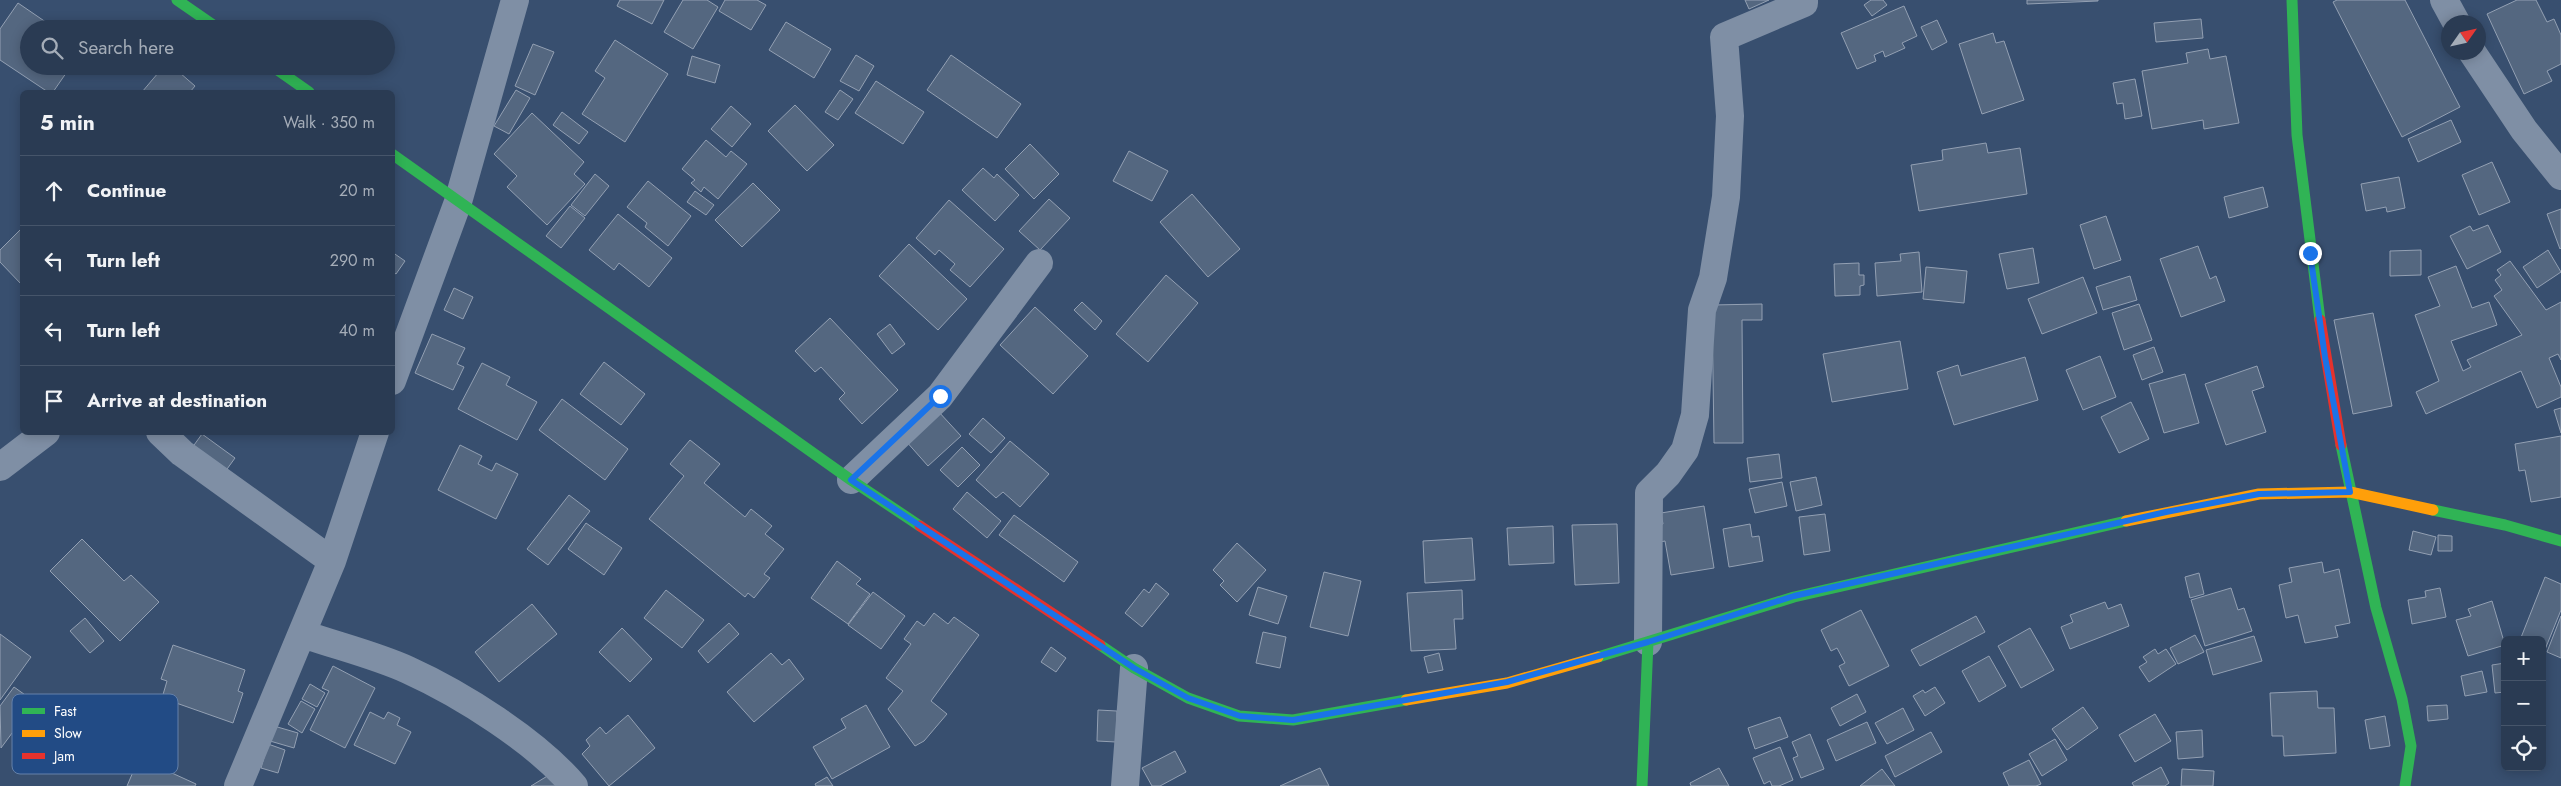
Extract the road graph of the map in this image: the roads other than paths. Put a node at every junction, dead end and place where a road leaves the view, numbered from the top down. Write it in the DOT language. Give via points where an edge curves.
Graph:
graph roads {
  1 [pos="177,0"];
  2 [pos="515,0"];
  3 [pos="1804,0"];
  4 [pos="2292,0"];
  5 [pos="2444,0"];
  6 [pos="2452,15"];
  7 [pos="206,20"];
  8 [pos="2477,60"];
  9 [pos="285,75"];
  10 [pos="306,90"];
  11 [pos="395,156"];
  12 [pos="2561,176"];
  13 [pos="458,202"];
  14 [pos="1039,264"];
  15 [pos="395,373"];
  16 [pos="42,435"];
  17 [pos="163,435"];
  18 [pos="374,435"];
  19 [pos="0,467"];
  20 [pos="851,480"];
  21 [pos="2350,492"];
  22 [pos="2561,541"];
  23 [pos="332,562"];
  24 [pos="303,634"];
  25 [pos="1648,642"];
  26 [pos="1134,668"];
  27 [pos="238,786"];
  28 [pos="574,786"];
  29 [pos="1125,786"];
  30 [pos="1642,786"];
  31 [pos="2405,786"];
  1 -- 7 [label="street"];
  2 -- 13 [label="street"];
  3 -- 25 [label="street" via="1804,4 1724,37 1730,116 1726,197 1713,278 1702,310 1695,416 1685,450 1649,493"];
  4 -- 21 [label="street" via="2297,135 2310,253"];
  5 -- 6 [label="street"];
  8 -- 12 [label="street" via="2524,130"];
  9 -- 10 [label="street"];
  11 -- 13 [label="street"];
  13 -- 15 [label="street"];
  13 -- 20 [label="street"];
  14 -- 20 [label="street" via="940,396"];
  16 -- 19 [label="street"];
  17 -- 23 [label="street" via="182,453"];
  18 -- 23 [label="street"];
  20 -- 26 [label="street"];
  21 -- 22 [label="street" via="2506,525"];
  21 -- 25 [label="street" via="2259,494 2166,512 1794,596"];
  21 -- 31 [label="street" via="2412,746"];
  23 -- 24 [label="street"];
  24 -- 27 [label="street"];
  24 -- 28 [label="street" via="408,670 464,701 517,736 560,770"];
  25 -- 26 [label="street" via="1507,682 1293,720 1240,716 1188,698"];
  25 -- 30 [label="street"];
  26 -- 29 [label="street"];
}
